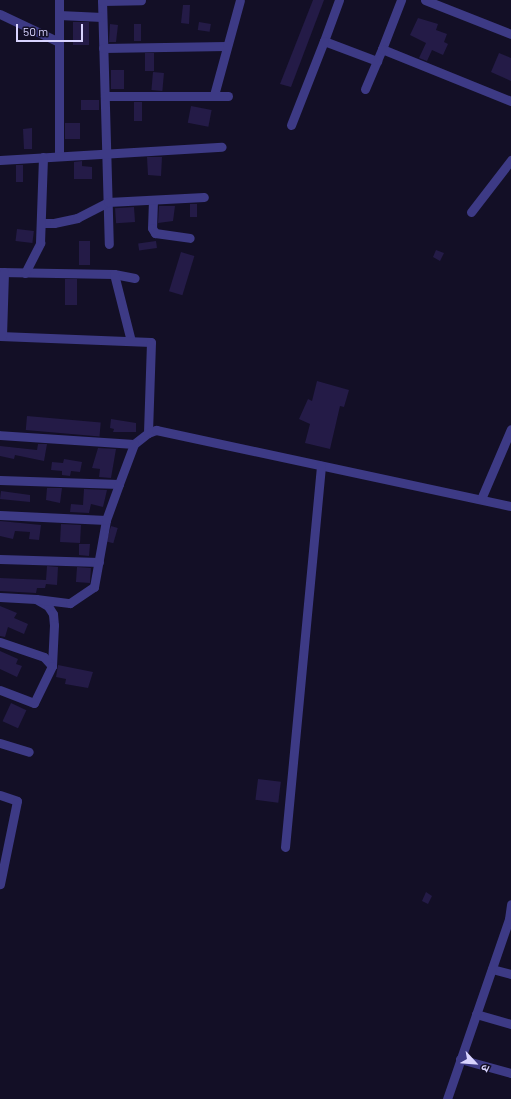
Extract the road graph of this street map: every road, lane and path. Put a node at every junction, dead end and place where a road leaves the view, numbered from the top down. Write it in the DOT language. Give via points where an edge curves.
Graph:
graph roads {
  1 [pos="59,0"];
  2 [pos="102,0"];
  3 [pos="141,0"];
  4 [pos="240,0"];
  5 [pos="339,0"];
  6 [pos="401,0"];
  7 [pos="425,0"];
  8 [pos="0,14"];
  9 [pos="59,15"];
  10 [pos="102,17"];
  11 [pos="511,34"];
  12 [pos="324,41"];
  13 [pos="59,42"];
  14 [pos="226,46"];
  15 [pos="104,48"];
  16 [pos="382,49"];
  17 [pos="377,60"];
  18 [pos="365,89"];
  19 [pos="214,95"];
  20 [pos="105,96"];
  21 [pos="228,96"];
  22 [pos="511,101"];
  23 [pos="291,125"];
  24 [pos="222,147"];
  25 [pos="107,153"];
  26 [pos="59,156"];
  27 [pos="43,157"];
  28 [pos="0,160"];
  29 [pos="511,160"];
  30 [pos="204,197"];
  31 [pos="153,200"];
  32 [pos="108,202"];
  33 [pos="471,212"];
  34 [pos="42,223"];
  35 [pos="190,238"];
  36 [pos="109,244"];
  37 [pos="2,272"];
  38 [pos="25,273"];
  39 [pos="114,274"];
  40 [pos="135,278"];
  41 [pos="1,336"];
  42 [pos="131,342"];
  43 [pos="511,430"];
  44 [pos="148,433"];
  45 [pos="0,435"];
  46 [pos="134,444"];
  47 [pos="321,466"];
  48 [pos="0,480"];
  49 [pos="119,484"];
  50 [pos="481,499"];
  51 [pos="511,506"];
  52 [pos="0,515"];
  53 [pos="106,520"];
  54 [pos="0,559"];
  55 [pos="99,562"];
  56 [pos="0,597"];
  57 [pos="36,599"];
  58 [pos="0,642"];
  59 [pos="52,666"];
  60 [pos="0,690"];
  61 [pos="0,743"];
  62 [pos="29,752"];
  63 [pos="0,794"];
  64 [pos="4,846"];
  65 [pos="285,847"];
  66 [pos="0,884"];
  67 [pos="511,904"];
  68 [pos="510,919"];
  69 [pos="492,969"];
  70 [pos="511,974"];
  71 [pos="476,1014"];
  72 [pos="511,1024"];
  73 [pos="460,1059"];
  74 [pos="511,1073"];
  75 [pos="447,1099"];
  1 -- 9 [label="street"];
  2 -- 3 [label="street"];
  2 -- 10 [label="street"];
  4 -- 14 [label="street"];
  5 -- 12 [label="street"];
  6 -- 16 [label="street"];
  7 -- 11 [label="street"];
  8 -- 13 [label="street"];
  9 -- 10 [label="street"];
  9 -- 13 [label="street"];
  10 -- 15 [label="street"];
  12 -- 17 [label="street"];
  12 -- 23 [label="street"];
  13 -- 26 [label="street"];
  14 -- 15 [label="street"];
  14 -- 19 [label="street"];
  15 -- 20 [label="street"];
  16 -- 17 [label="street"];
  16 -- 22 [label="street"];
  17 -- 18 [label="street"];
  19 -- 20 [label="street"];
  19 -- 21 [label="street"];
  20 -- 25 [label="street"];
  24 -- 25 [label="street"];
  25 -- 26 [label="street"];
  25 -- 32 [label="street"];
  26 -- 27 [label="street"];
  27 -- 28 [label="street"];
  27 -- 34 [label="street"];
  29 -- 33 [label="street"];
  30 -- 31 [label="street"];
  31 -- 32 [label="street"];
  31 -- 35 [label="street" via="152,228 155,233"];
  32 -- 34 [label="street" via="77,218"];
  32 -- 36 [label="street"];
  34 -- 38 [label="street" via="40,243"];
  37 -- 38 [label="street"];
  37 -- 41 [label="street"];
  38 -- 39 [label="street"];
  39 -- 40 [label="street"];
  39 -- 42 [label="street"];
  41 -- 42 [label="street"];
  42 -- 44 [label="street" via="151,342"];
  43 -- 50 [label="street"];
  44 -- 46 [label="street"];
  44 -- 47 [label="street" via="156,430"];
  45 -- 46 [label="street"];
  46 -- 49 [label="street"];
  47 -- 50 [label="street"];
  47 -- 65 [label="street"];
  48 -- 49 [label="street"];
  49 -- 53 [label="street"];
  50 -- 51 [label="street"];
  52 -- 53 [label="street"];
  53 -- 55 [label="street"];
  54 -- 55 [label="street"];
  55 -- 57 [label="street" via="94,587 70,603"];
  56 -- 57 [label="street"];
  57 -- 59 [label="street" via="48,606 53,614"];
  58 -- 59 [label="street" via="44,657"];
  59 -- 60 [label="street" via="34,703"];
  61 -- 62 [label="street"];
  63 -- 64 [label="street" via="17,801"];
  64 -- 66 [label="street"];
  67 -- 68 [label="street"];
  68 -- 69 [label="street"];
  69 -- 70 [label="street"];
  69 -- 71 [label="street"];
  71 -- 72 [label="street"];
  71 -- 73 [label="street"];
  73 -- 74 [label="street"];
  73 -- 75 [label="street"];
}
